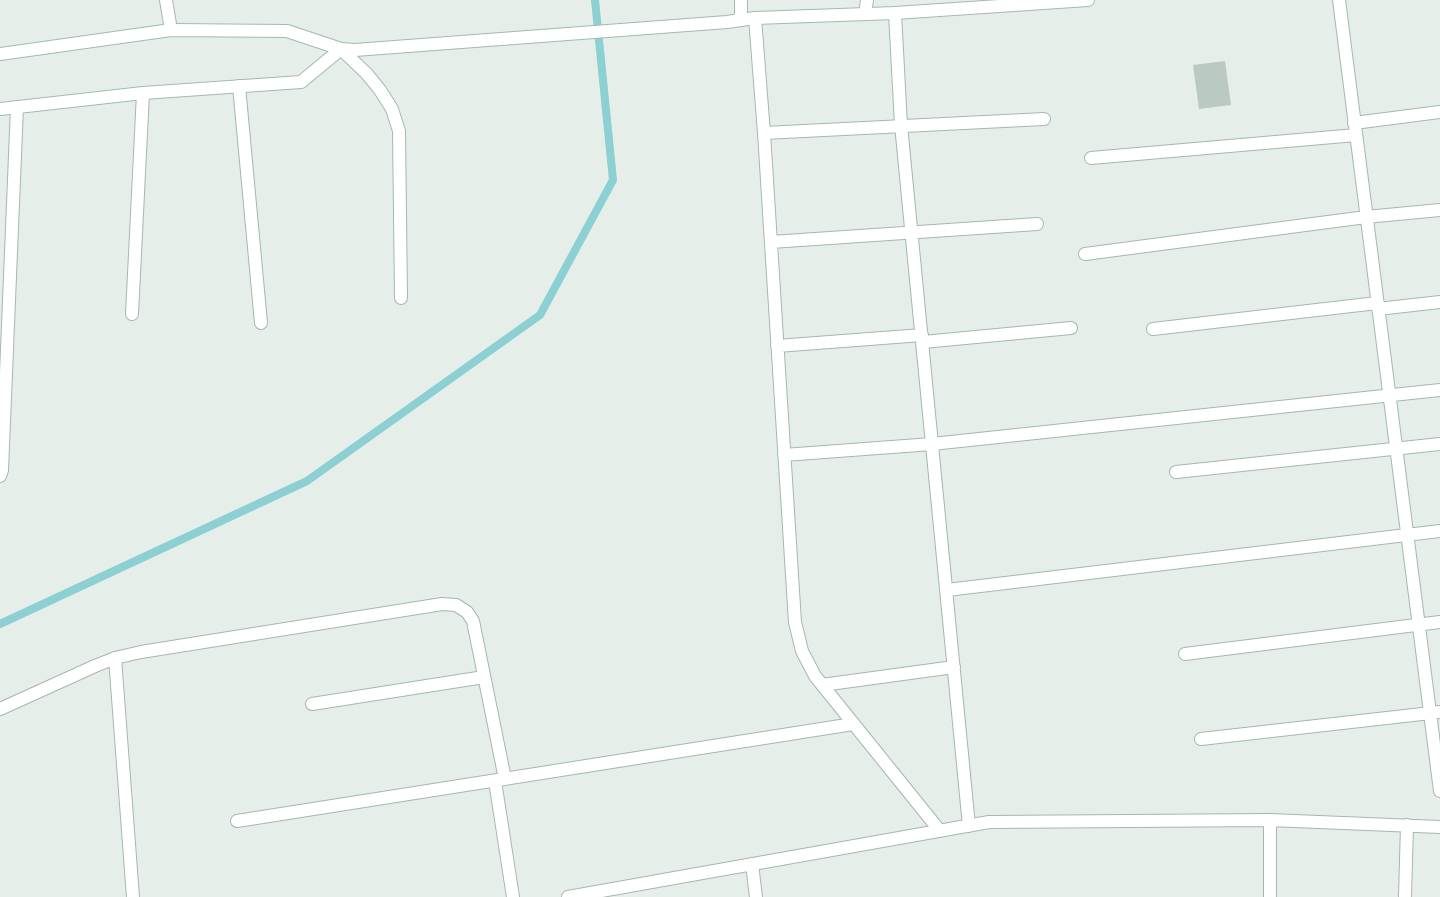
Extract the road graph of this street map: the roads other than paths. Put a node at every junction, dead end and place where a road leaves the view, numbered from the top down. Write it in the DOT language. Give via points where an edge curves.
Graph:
graph roads {
  1 [pos="166,0"];
  2 [pos="741,0"];
  3 [pos="867,0"];
  4 [pos="1088,0"];
  5 [pos="1338,0"];
  6 [pos="896,13"];
  7 [pos="865,14"];
  8 [pos="755,18"];
  9 [pos="741,20"];
  10 [pos="171,30"];
  11 [pos="341,49"];
  12 [pos="0,54"];
  13 [pos="239,86"];
  14 [pos="143,93"];
  15 [pos="17,107"];
  16 [pos="0,108"];
  17 [pos="1440,112"];
  18 [pos="1044,119"];
  19 [pos="901,125"];
  20 [pos="1355,129"];
  21 [pos="764,133"];
  22 [pos="1091,158"];
  23 [pos="1440,210"];
  24 [pos="1366,217"];
  25 [pos="1037,224"];
  26 [pos="912,232"];
  27 [pos="771,242"];
  28 [pos="1085,254"];
  29 [pos="401,298"];
  30 [pos="1440,302"];
  31 [pos="1378,306"];
  32 [pos="132,314"];
  33 [pos="261,323"];
  34 [pos="1071,328"];
  35 [pos="1153,329"];
  36 [pos="922,339"];
  37 [pos="777,346"];
  38 [pos="1440,390"];
  39 [pos="1389,396"];
  40 [pos="932,444"];
  41 [pos="1440,444"];
  42 [pos="1396,448"];
  43 [pos="784,455"];
  44 [pos="1176,472"];
  45 [pos="0,476"];
  46 [pos="1440,531"];
  47 [pos="1407,534"];
  48 [pos="946,590"];
  49 [pos="1440,622"];
  50 [pos="1419,624"];
  51 [pos="1185,654"];
  52 [pos="115,658"];
  53 [pos="954,668"];
  54 [pos="484,677"];
  55 [pos="822,685"];
  56 [pos="312,704"];
  57 [pos="0,709"];
  58 [pos="1435,712"];
  59 [pos="853,724"];
  60 [pos="1201,739"];
  61 [pos="500,780"];
  62 [pos="1440,791"];
  63 [pos="1270,820"];
  64 [pos="237,821"];
  65 [pos="1407,825"];
  66 [pos="970,826"];
  67 [pos="1440,827"];
  68 [pos="940,831"];
  69 [pos="752,864"];
  70 [pos="133,897"];
  71 [pos="513,897"];
  72 [pos="568,897"];
  73 [pos="756,897"];
  74 [pos="1270,897"];
  75 [pos="1405,897"];
  1 -- 10 [label="street"];
  2 -- 9 [label="street"];
  3 -- 7 [label="street"];
  4 -- 6 [label="street"];
  5 -- 20 [label="street"];
  6 -- 7 [label="street"];
  6 -- 19 [label="street"];
  7 -- 8 [label="street"];
  8 -- 9 [label="street"];
  8 -- 21 [label="street"];
  9 -- 11 [label="street" via="355,50"];
  10 -- 11 [label="street" via="287,31"];
  10 -- 12 [label="street"];
  11 -- 13 [label="street" via="301,82"];
  11 -- 29 [label="street" via="380,90 392,109 399,131"];
  13 -- 14 [label="street"];
  13 -- 33 [label="street"];
  14 -- 15 [label="street"];
  14 -- 32 [label="street"];
  15 -- 16 [label="street"];
  15 -- 45 [label="street"];
  17 -- 20 [label="street"];
  18 -- 19 [label="street"];
  19 -- 21 [label="street"];
  19 -- 26 [label="street"];
  20 -- 22 [label="street"];
  20 -- 24 [label="street"];
  21 -- 27 [label="street"];
  23 -- 24 [label="street"];
  24 -- 28 [label="street"];
  24 -- 31 [label="street"];
  25 -- 26 [label="street"];
  26 -- 27 [label="street"];
  26 -- 36 [label="street"];
  27 -- 37 [label="street"];
  30 -- 31 [label="street"];
  31 -- 35 [label="street"];
  31 -- 39 [label="street"];
  34 -- 36 [label="street"];
  36 -- 37 [label="street"];
  36 -- 40 [label="street"];
  37 -- 43 [label="street"];
  38 -- 39 [label="street"];
  39 -- 40 [label="street"];
  39 -- 42 [label="street"];
  40 -- 43 [label="street"];
  40 -- 48 [label="street"];
  41 -- 42 [label="street"];
  42 -- 44 [label="street"];
  42 -- 47 [label="street"];
  43 -- 55 [label="street" via="795,622 802,651"];
  46 -- 47 [label="street"];
  47 -- 48 [label="street"];
  47 -- 50 [label="street"];
  48 -- 53 [label="street"];
  49 -- 50 [label="street"];
  50 -- 51 [label="street"];
  50 -- 58 [label="street"];
  52 -- 54 [label="street" via="442,604 456,605 467,612 473,621"];
  52 -- 57 [label="street"];
  52 -- 70 [label="street"];
  53 -- 55 [label="street"];
  53 -- 66 [label="street"];
  54 -- 56 [label="street"];
  54 -- 61 [label="street"];
  55 -- 59 [label="street"];
  58 -- 60 [label="street"];
  58 -- 62 [label="street"];
  59 -- 61 [label="street"];
  59 -- 68 [label="street"];
  61 -- 64 [label="street"];
  61 -- 71 [label="street"];
  63 -- 65 [label="street"];
  63 -- 66 [label="street" via="989,822"];
  63 -- 74 [label="street"];
  65 -- 67 [label="street"];
  65 -- 75 [label="street"];
  66 -- 68 [label="street"];
  68 -- 69 [label="street"];
  69 -- 72 [label="street"];
  69 -- 73 [label="street"];
}
